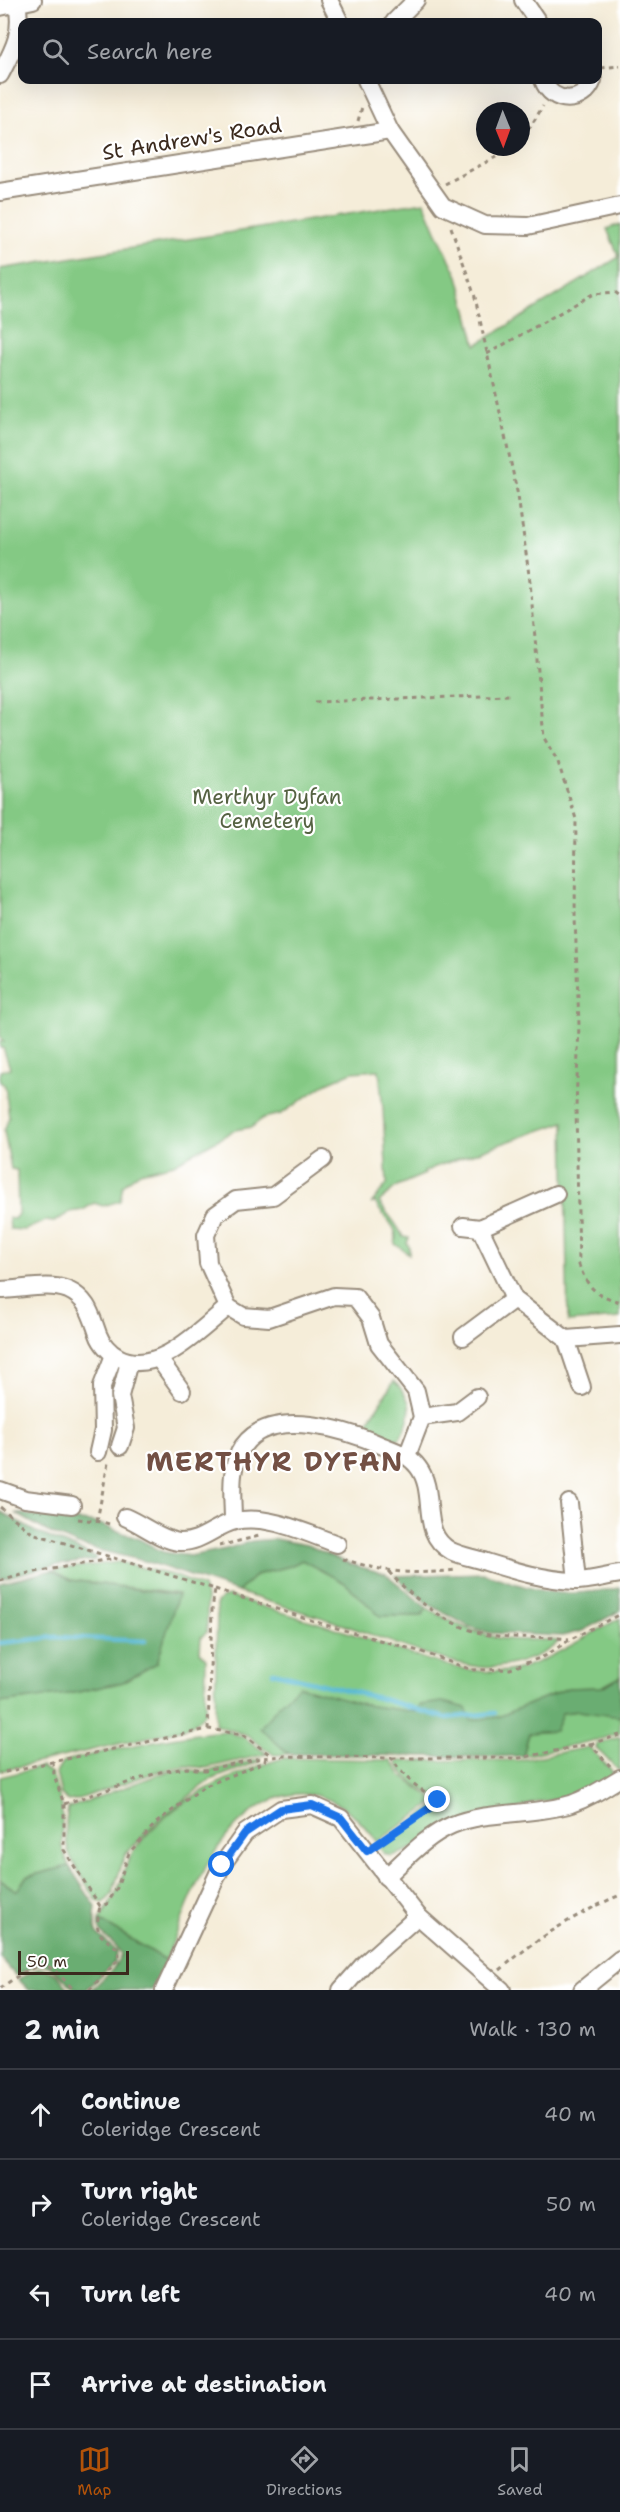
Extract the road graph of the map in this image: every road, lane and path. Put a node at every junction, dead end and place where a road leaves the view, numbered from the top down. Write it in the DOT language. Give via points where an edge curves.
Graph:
graph roads {
  1 [pos="329,0"];
  2 [pos="416,0"];
  3 [pos="524,0"];
  4 [pos="25,1"];
  5 [pos="0,7"];
  6 [pos="22,18"];
  7 [pos="338,18"];
  8 [pos="398,18"];
  9 [pos="535,18"];
  10 [pos="18,38"];
  11 [pos="620,66"];
  12 [pos="602,68"];
  13 [pos="0,75"];
  14 [pos="368,84"];
  15 [pos="591,84"];
  16 [pos="546,85"];
  17 [pos="530,127"];
  18 [pos="390,130"];
  19 [pos="498,156"];
  20 [pos="432,190"];
  21 [pos="0,192"];
  22 [pos="443,206"];
  23 [pos="620,206"];
  24 [pos="620,296"];
  25 [pos="487,354"];
  26 [pos="510,696"];
  27 [pos="315,702"];
  28 [pos="322,1158"];
  29 [pos="556,1194"];
  30 [pos="463,1226"];
  31 [pos="480,1228"];
  32 [pos="0,1290"];
  33 [pos="514,1299"];
  34 [pos="620,1302"];
  35 [pos="228,1307"];
  36 [pos="620,1335"];
  37 [pos="463,1337"];
  38 [pos="566,1339"];
  39 [pos="122,1359"];
  40 [pos="159,1359"];
  41 [pos="582,1387"];
  42 [pos="182,1391"];
  43 [pos="477,1397"];
  44 [pos="422,1417"];
  45 [pos="120,1446"];
  46 [pos="98,1452"];
  47 [pos="407,1456"];
  48 [pos="108,1468"];
  49 [pos="1,1501"];
  50 [pos="569,1503"];
  51 [pos="70,1511"];
  52 [pos="97,1521"];
  53 [pos="233,1521"];
  54 [pos="120,1522"];
  55 [pos="265,1535"];
  56 [pos="210,1548"];
  57 [pos="338,1551"];
  58 [pos="112,1558"];
  59 [pos="464,1569"];
  60 [pos="387,1571"];
  61 [pos="620,1574"];
  62 [pos="0,1581"];
  63 [pos="577,1581"];
  64 [pos="215,1589"];
  65 [pos="620,1614"];
  66 [pos="571,1639"];
  67 [pos="208,1728"];
  68 [pos="620,1735"];
  69 [pos="590,1744"];
  70 [pos="267,1758"];
  71 [pos="392,1758"];
  72 [pos="53,1761"];
  73 [pos="0,1773"];
  74 [pos="618,1776"];
  75 [pos="64,1804"];
  76 [pos="367,1851"];
  77 [pos="386,1877"];
  78 [pos="620,1895"];
  79 [pos="100,1906"];
  80 [pos="418,1916"];
  81 [pos="620,1959"];
  82 [pos="496,1984"];
  83 [pos="0,1988"];
  84 [pos="75,1990"];
  85 [pos="89,1990"];
  86 [pos="164,1990"];
  87 [pos="341,1990"];
  88 [pos="582,1990"];
  1 -- 7 [label="street"];
  2 -- 8 [label="street"];
  3 -- 9 [label="street"];
  4 -- 5 [label="street"];
  4 -- 6 [label="street"];
  10 -- 13 [label="street"];
  11 -- 12 [label="path"];
  14 -- 18 [label="street"];
  15 -- 16 [label="street" via="579,97 561,99"];
  16 -- 17 [label="path" via="545,104"];
  18 -- 20 [label="street"];
  18 -- 21 [label="street, St Andrew's Road"];
  19 -- 20 [label="path"];
  20 -- 22 [label="street"];
  22 -- 23 [label="street" via="485,225 528,226"];
  22 -- 25 [label="path" via="475,297"];
  24 -- 25 [label="path" via="615,292 593,294"];
  25 -- 34 [label="path" via="518,496 544,738 558,762 576,819 579,1265 587,1284 600,1296"];
  26 -- 27 [label="path"];
  28 -- 35 [label="street" via="273,1196 236,1200 215,1215 206,1235 208,1263"];
  29 -- 31 [label="street"];
  30 -- 31 [label="street"];
  31 -- 33 [label="street"];
  32 -- 39 [label="street" via="44,1287 66,1289 80,1296 88,1306 98,1336"];
  33 -- 37 [label="street"];
  33 -- 38 [label="street"];
  35 -- 40 [label="street"];
  35 -- 44 [label="street" via="243,1316 269,1318 334,1296 355,1297 371,1318 379,1344 416,1391"];
  36 -- 38 [label="street"];
  38 -- 41 [label="street"];
  39 -- 40 [label="street" via="148,1363"];
  39 -- 45 [label="street" via="120,1396 126,1428"];
  39 -- 46 [label="street" via="102,1386 103,1430"];
  40 -- 42 [label="street"];
  43 -- 44 [label="street" via="457,1412"];
  44 -- 47 [label="street"];
  47 -- 53 [label="street" via="355,1434 308,1424 261,1431 243,1446 232,1470"];
  47 -- 63 [label="street" via="419,1468 428,1491 433,1535 451,1551 543,1578"];
  48 -- 52 [label="path"];
  49 -- 51 [label="street" via="25,1499"];
  49 -- 58 [label="path" via="32,1533"];
  50 -- 63 [label="street"];
  51 -- 52 [label="path"];
  52 -- 54 [label="path"];
  53 -- 54 [label="street" via="194,1540 178,1542"];
  53 -- 57 [label="street" via="270,1522"];
  55 -- 56 [label="path"];
  57 -- 60 [label="path" via="376,1570"];
  58 -- 62 [label="path"];
  58 -- 64 [label="path"];
  59 -- 60 [label="path" via="406,1574"];
  60 -- 66 [label="path" via="420,1601 479,1632"];
  61 -- 63 [label="street"];
  64 -- 66 [label="path" via="472,1670 510,1668 545,1656"];
  64 -- 67 [label="path"];
  65 -- 66 [label="path"];
  67 -- 70 [label="path" via="243,1735 269,1754"];
  67 -- 72 [label="path"];
  68 -- 69 [label="path"];
  69 -- 71 [label="path" via="520,1758"];
  69 -- 74 [label="path"];
  70 -- 71 [label="path"];
  70 -- 75 [label="path" via="206,1770 187,1767 160,1772"];
  70 -- 79 [label="path" via="203,1787 156,1823 129,1854 117,1888 107,1904"];
  71 -- 76 [label="path" via="415,1785 438,1800"];
  72 -- 73 [label="path"];
  72 -- 75 [label="path"];
  74 -- 77 [label="street" via="595,1795 569,1804 471,1818 449,1826"];
  75 -- 79 [label="path" via="64,1850"];
  76 -- 77 [label="street"];
  76 -- 86 [label="street" via="341,1818 312,1805 281,1809 245,1833 222,1865"];
  77 -- 80 [label="street"];
  78 -- 82 [label="path" via="584,1910 528,1946"];
  79 -- 85 [label="path" via="96,1927 118,1949 119,1959"];
  80 -- 82 [label="street"];
  80 -- 87 [label="street"];
  81 -- 88 [label="street"];
  83 -- 84 [label="path" via="37,1966 46,1966"];
}
